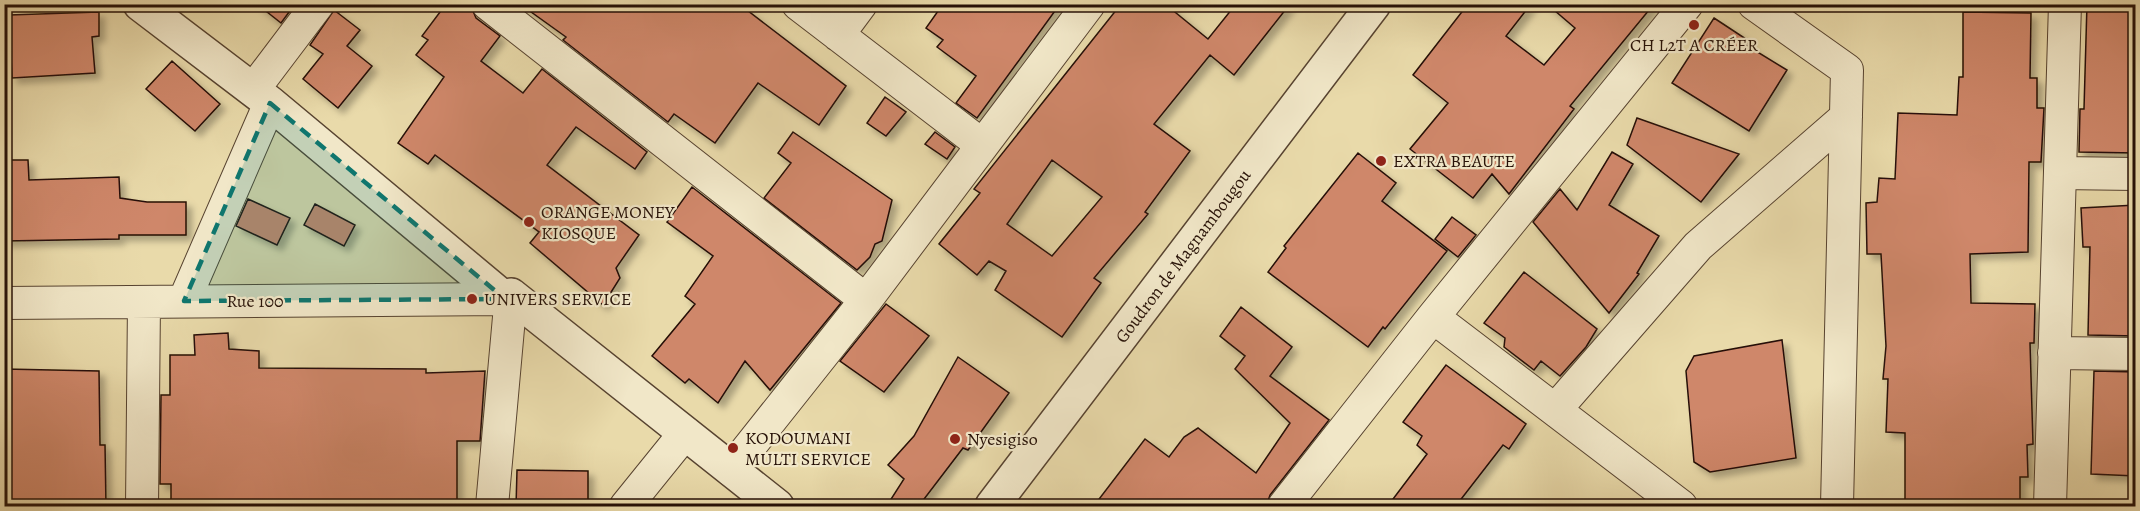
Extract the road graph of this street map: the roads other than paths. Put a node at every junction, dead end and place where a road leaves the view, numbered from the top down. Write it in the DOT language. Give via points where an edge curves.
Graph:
graph roads {
  1 [pos="140,4"];
  2 [pos="318,4"];
  3 [pos="488,4"];
  4 [pos="798,4"];
  5 [pos="861,4"];
  6 [pos="1089,4"];
  7 [pos="1374,4"];
  8 [pos="1687,4"];
  9 [pos="1754,4"];
  10 [pos="2065,4"];
  11 [pos="838,35"];
  12 [pos="261,96"];
  13 [pos="1846,117"];
  14 [pos="982,145"];
  15 [pos="2060,173"];
  16 [pos="2136,174"];
  17 [pos="508,297"];
  18 [pos="866,300"];
  19 [pos="184,301"];
  20 [pos="144,302"];
  21 [pos="4,303"];
  22 [pos="1433,317"];
  23 [pos="2055,353"];
  24 [pos="2136,354"];
  25 [pos="1555,410"];
  26 [pos="685,433"];
  27 [pos="731,470"];
  28 [pos="142,507"];
  29 [pos="492,507"];
  30 [pos="626,507"];
  31 [pos="777,507"];
  32 [pos="992,507"];
  33 [pos="1284,507"];
  34 [pos="1681,507"];
  35 [pos="1837,507"];
  36 [pos="2050,507"];
  1 -- 12 [label="street"];
  2 -- 12 [label="street"];
  3 -- 18 [label="street"];
  4 -- 11 [label="street"];
  5 -- 11 [label="street"];
  6 -- 14 [label="street"];
  7 -- 32 [label="street, Goudron de Magnambougou"];
  8 -- 22 [label="street"];
  9 -- 13 [label="street" via="1847,70"];
  10 -- 15 [label="street"];
  11 -- 14 [label="street"];
  12 -- 17 [label="street"];
  12 -- 19 [label="street"];
  13 -- 25 [label="street" via="1698,246"];
  13 -- 35 [label="street"];
  14 -- 18 [label="street"];
  15 -- 16 [label="street"];
  15 -- 23 [label="street"];
  17 -- 19 [label="street, Rue 100"];
  17 -- 26 [label="street"];
  17 -- 29 [label="street"];
  18 -- 27 [label="street"];
  19 -- 20 [label="street, Rue 100"];
  20 -- 21 [label="street, Rue 100"];
  20 -- 28 [label="street"];
  22 -- 25 [label="street"];
  22 -- 33 [label="street"];
  23 -- 24 [label="street"];
  23 -- 36 [label="street"];
  25 -- 34 [label="street"];
  26 -- 27 [label="street"];
  26 -- 30 [label="street"];
  27 -- 31 [label="street"];
}
